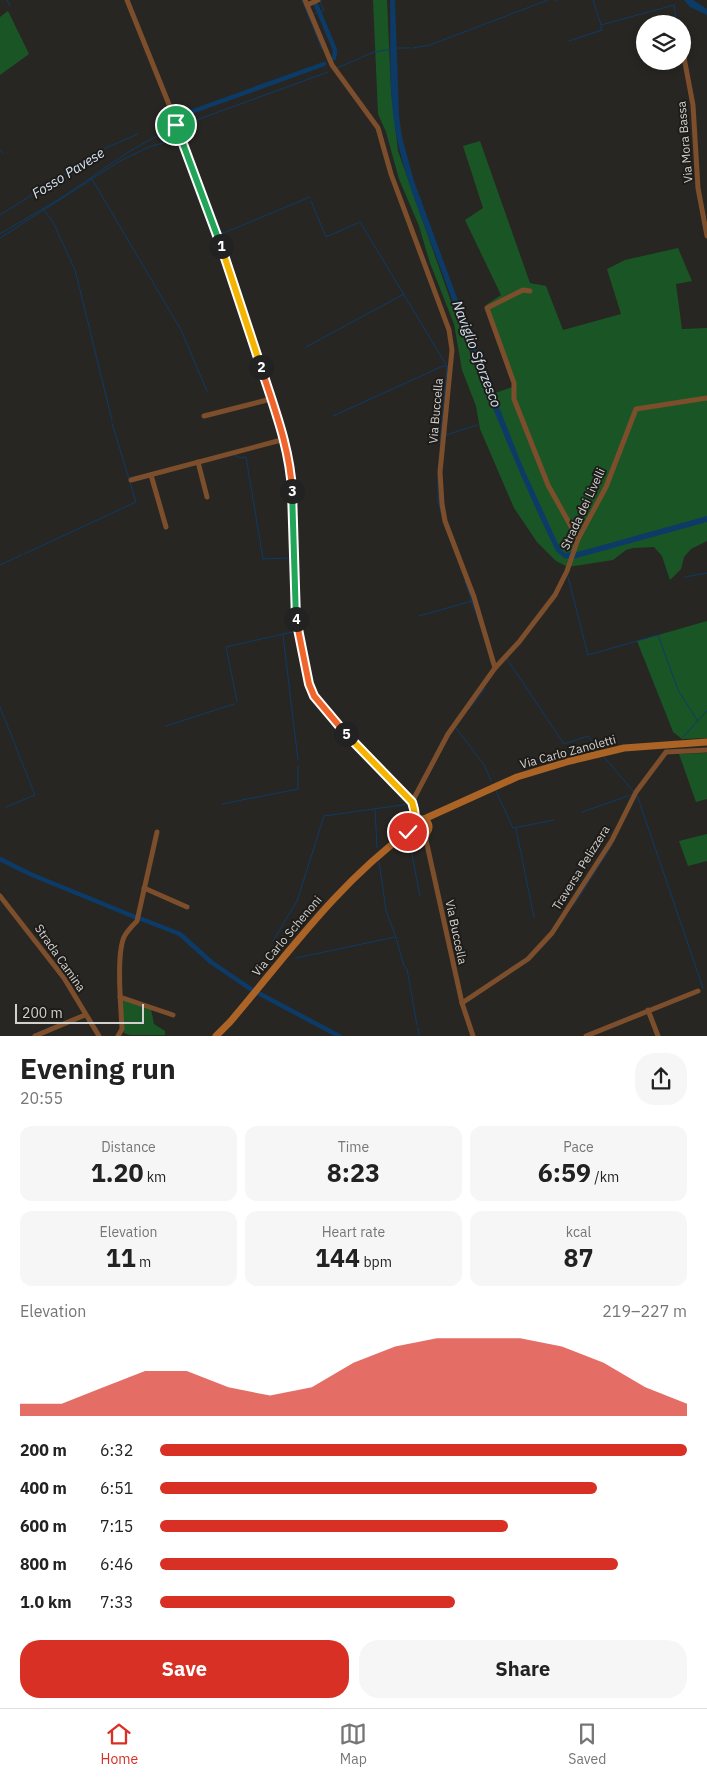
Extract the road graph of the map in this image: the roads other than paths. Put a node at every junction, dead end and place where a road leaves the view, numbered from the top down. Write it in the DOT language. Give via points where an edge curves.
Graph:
graph roads {
  1 [pos="126,0"];
  2 [pos="318,0"];
  3 [pos="308,2"];
  4 [pos="686,70"];
  5 [pos="707,236"];
  6 [pos="530,290"];
  7 [pos="707,398"];
  8 [pos="271,399"];
  9 [pos="204,416"];
  10 [pos="285,439"];
  11 [pos="198,462"];
  12 [pos="152,475"];
  13 [pos="131,480"];
  14 [pos="207,498"];
  15 [pos="166,528"];
  16 [pos="578,539"];
  17 [pos="496,668"];
  18 [pos="707,742"];
  19 [pos="707,750"];
  20 [pos="412,802"];
  21 [pos="416,814"];
  22 [pos="414,824"];
  23 [pos="426,824"];
  24 [pos="157,832"];
  25 [pos="418,834"];
  26 [pos="426,840"];
  27 [pos="381,856"];
  28 [pos="144,888"];
  29 [pos="0,896"];
  30 [pos="187,907"];
  31 [pos="698,991"];
  32 [pos="120,997"];
  33 [pos="462,1003"];
  34 [pos="648,1010"];
  35 [pos="85,1015"];
  36 [pos="173,1015"];
  37 [pos="35,1036"];
  38 [pos="98,1036"];
  39 [pos="118,1036"];
  40 [pos="216,1036"];
  41 [pos="473,1036"];
  42 [pos="586,1036"];
  43 [pos="658,1036"];
  1 -- 8 [label="street" via="218,238"];
  2 -- 3 [label="street"];
  3 -- 17 [label="street, Via Buccella" via="332,65 383,138 391,174 449,330 452,350 440,472 442,504"];
  4 -- 5 [label="street, Via Mora Bassa" via="693,105 698,188"];
  6 -- 16 [label="street" via="523,290 487,308 514,383 514,399 548,485"];
  7 -- 16 [label="street, Strada dei Livelli" via="636,409 606,487"];
  8 -- 9 [label="street"];
  8 -- 10 [label="street"];
  10 -- 11 [label="street"];
  10 -- 20 [label="street" via="291,479 296,616 309,684 320,706"];
  11 -- 12 [label="street"];
  11 -- 14 [label="street"];
  12 -- 13 [label="street"];
  12 -- 15 [label="street"];
  16 -- 17 [label="street, Strada dei Livelli" via="556,594"];
  17 -- 20 [label="street" via="448,734"];
  18 -- 23 [label="main road, Via Carlo Zanoletti" via="647,745 590,755 517,778"];
  19 -- 33 [label="street, Traversa Pelizzera" via="666,752 636,792 612,840 552,934 528,959"];
  20 -- 21 [label="street"];
  21 -- 22 [label="street"];
  21 -- 23 [label="street"];
  22 -- 23 [label="main road"];
  22 -- 25 [label="main road"];
  22 -- 27 [label="main road, Via Carlo Schenoni"];
  23 -- 25 [label="main road, Via Carlo Schenoni"];
  23 -- 26 [label="street, Via Buccella"];
  24 -- 28 [label="street"];
  25 -- 26 [label="street"];
  25 -- 27 [label="main road, Via Carlo Schenoni"];
  26 -- 33 [label="street, Via Buccella"];
  27 -- 40 [label="main road, Via Carlo Schenoni" via="346,884 309,924"];
  28 -- 30 [label="street"];
  28 -- 32 [label="street" via="137,921 129,928 122,945"];
  29 -- 35 [label="street, Strada Camina" via="64,978"];
  31 -- 34 [label="street"];
  32 -- 36 [label="street"];
  32 -- 39 [label="street" via="122,1029"];
  33 -- 41 [label="street, Via Buccella"];
  34 -- 42 [label="street"];
  34 -- 43 [label="street"];
  35 -- 37 [label="street"];
  35 -- 38 [label="street, Strada Camina"];
}
